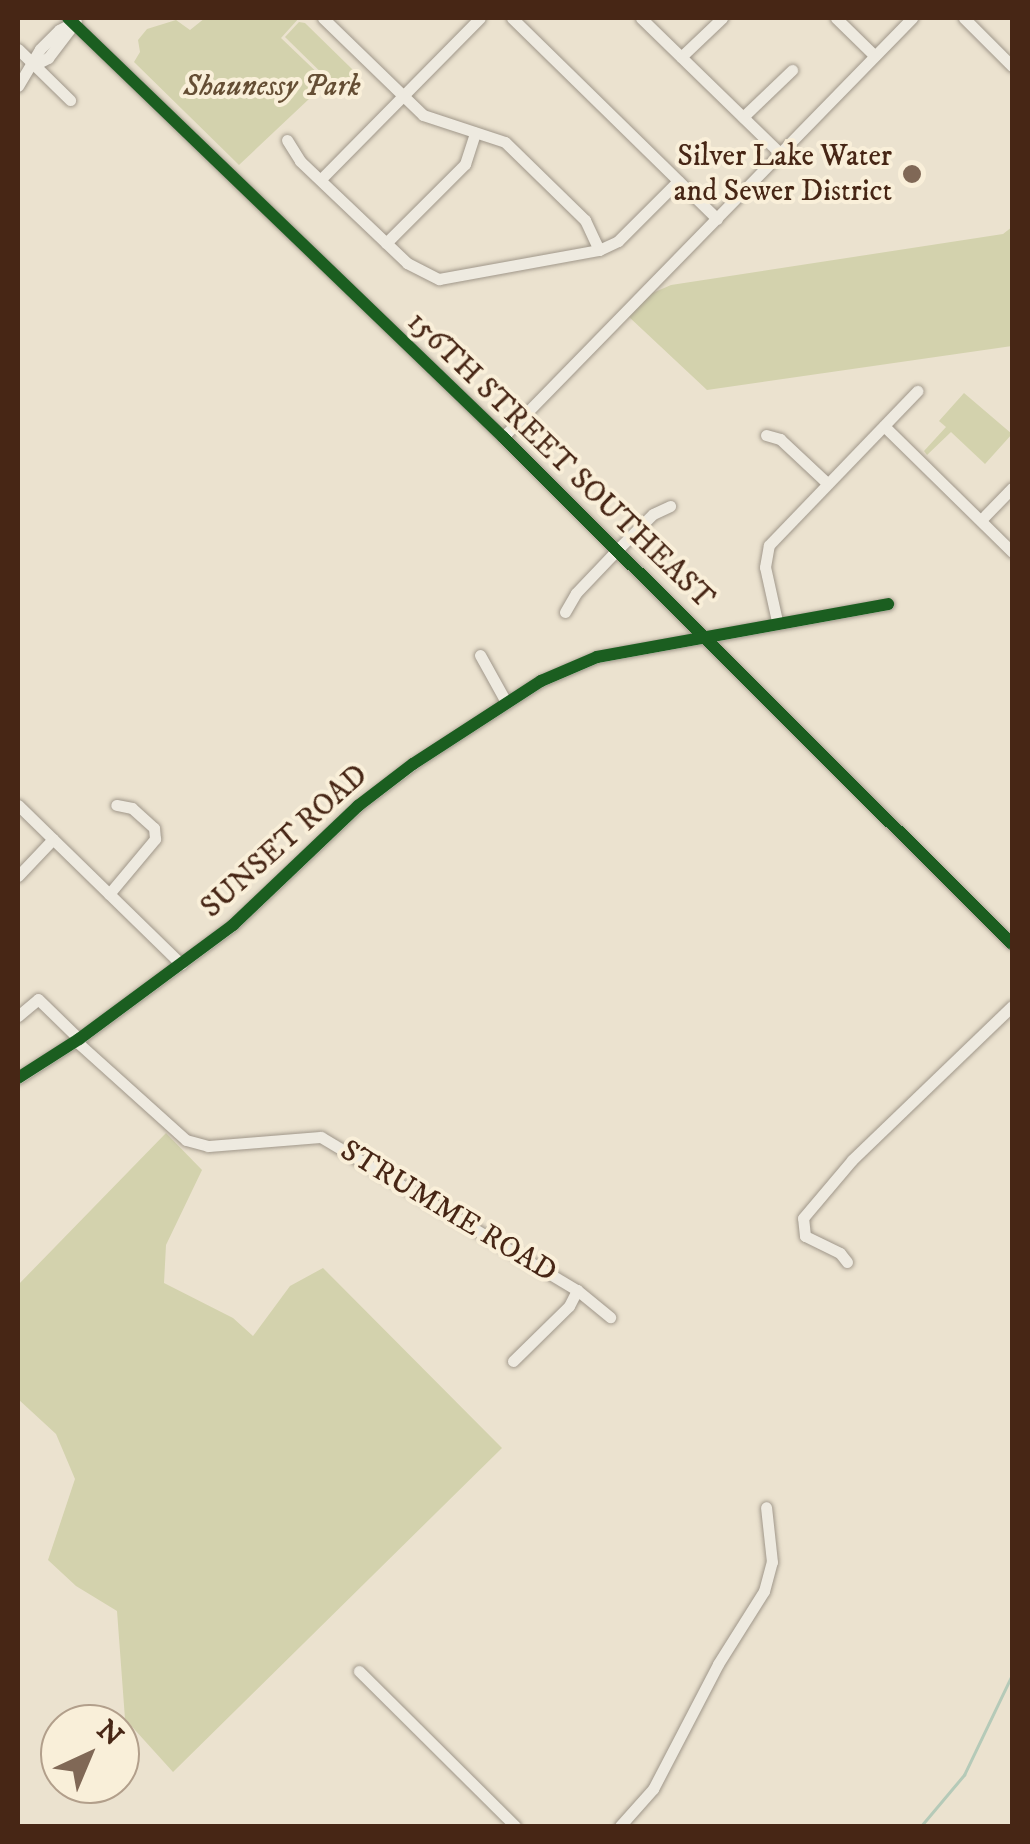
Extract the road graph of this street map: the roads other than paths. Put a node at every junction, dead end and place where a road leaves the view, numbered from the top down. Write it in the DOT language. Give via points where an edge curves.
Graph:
graph roads {
  1 [pos="323,18"];
  2 [pos="480,18"];
  3 [pos="512,18"];
  4 [pos="641,18"];
  5 [pos="722,18"];
  6 [pos="836,18"];
  7 [pos="912,18"];
  8 [pos="964,18"];
  9 [pos="73,19"];
  10 [pos="18,49"];
  11 [pos="875,56"];
  12 [pos="681,57"];
  13 [pos="34,65"];
  14 [pos="1012,66"];
  15 [pos="792,70"];
  16 [pos="18,86"];
  17 [pos="403,96"];
  18 [pos="70,100"];
  19 [pos="743,117"];
  20 [pos="475,132"];
  21 [pos="287,140"];
  22 [pos="781,154"];
  23 [pos="321,179"];
  24 [pos="678,181"];
  25 [pos="718,220"];
  26 [pos="386,243"];
  27 [pos="599,250"];
  28 [pos="918,391"];
  29 [pos="884,426"];
  30 [pos="766,434"];
  31 [pos="503,437"];
  32 [pos="827,483"];
  33 [pos="1012,488"];
  34 [pos="670,506"];
  35 [pos="981,520"];
  36 [pos="616,551"];
  37 [pos="1012,552"];
  38 [pos="888,604"];
  39 [pos="565,612"];
  40 [pos="777,621"];
  41 [pos="702,635"];
  42 [pos="480,655"];
  43 [pos="506,702"];
  44 [pos="116,805"];
  45 [pos="18,806"];
  46 [pos="53,839"];
  47 [pos="18,876"];
  48 [pos="110,894"];
  49 [pos="1012,944"];
  50 [pos="181,964"];
  51 [pos="1012,1006"];
  52 [pos="18,1016"];
  53 [pos="78,1040"];
  54 [pos="18,1078"];
  55 [pos="847,1262"];
  56 [pos="577,1290"];
  57 [pos="610,1317"];
  58 [pos="512,1362"];
  59 [pos="766,1506"];
  60 [pos="359,1671"];
  61 [pos="515,1826"];
  62 [pos="620,1826"];
  1 -- 17 [label="street"];
  2 -- 17 [label="street"];
  3 -- 24 [label="street"];
  4 -- 12 [label="street"];
  5 -- 12 [label="street"];
  6 -- 11 [label="street"];
  7 -- 11 [label="street"];
  8 -- 14 [label="street"];
  9 -- 13 [label="street" via="40,49"];
  9 -- 31 [label="street, 156TH STREET SOUTHEAST"];
  10 -- 13 [label="street"];
  11 -- 22 [label="street"];
  12 -- 19 [label="street"];
  13 -- 16 [label="street"];
  13 -- 18 [label="street"];
  15 -- 19 [label="street"];
  17 -- 20 [label="street" via="440,124"];
  17 -- 23 [label="street"];
  19 -- 22 [label="street"];
  20 -- 26 [label="street" via="466,164"];
  20 -- 27 [label="street" via="494,135 526,160 585,220"];
  21 -- 23 [label="street"];
  22 -- 25 [label="street"];
  23 -- 26 [label="street"];
  24 -- 25 [label="street"];
  24 -- 27 [label="street" via="618,241"];
  25 -- 31 [label="street"];
  26 -- 27 [label="street" via="439,279"];
  28 -- 29 [label="street"];
  29 -- 32 [label="street"];
  29 -- 35 [label="street"];
  30 -- 32 [label="street"];
  31 -- 36 [label="street, 156TH STREET SOUTHEAST"];
  32 -- 40 [label="street" via="770,545 765,566"];
  33 -- 35 [label="street"];
  34 -- 36 [label="street"];
  35 -- 37 [label="street"];
  36 -- 39 [label="street"];
  36 -- 41 [label="street, 156TH STREET SOUTHEAST"];
  38 -- 40 [label="street, SUNSET ROAD"];
  40 -- 41 [label="street, SUNSET ROAD"];
  41 -- 43 [label="street, SUNSET ROAD" via="597,657"];
  41 -- 49 [label="street, 156TH STREET SOUTHEAST"];
  42 -- 43 [label="street"];
  43 -- 50 [label="street, SUNSET ROAD" via="358,806 233,925"];
  44 -- 48 [label="street" via="132,808 154,828 155,839"];
  45 -- 46 [label="street"];
  46 -- 47 [label="street"];
  46 -- 48 [label="street"];
  48 -- 50 [label="street"];
  50 -- 53 [label="street, SUNSET ROAD"];
  51 -- 55 [label="street" via="852,1160 803,1218 805,1236"];
  52 -- 53 [label="street, STRUMME ROAD" via="38,1000"];
  53 -- 54 [label="street, SUNSET ROAD"];
  53 -- 56 [label="street, STRUMME ROAD" via="186,1140 208,1146 321,1137"];
  56 -- 57 [label="street, STRUMME ROAD"];
  56 -- 58 [label="street"];
  59 -- 62 [label="street" via="772,1562 764,1592 652,1790"];
  60 -- 61 [label="street"];
}
